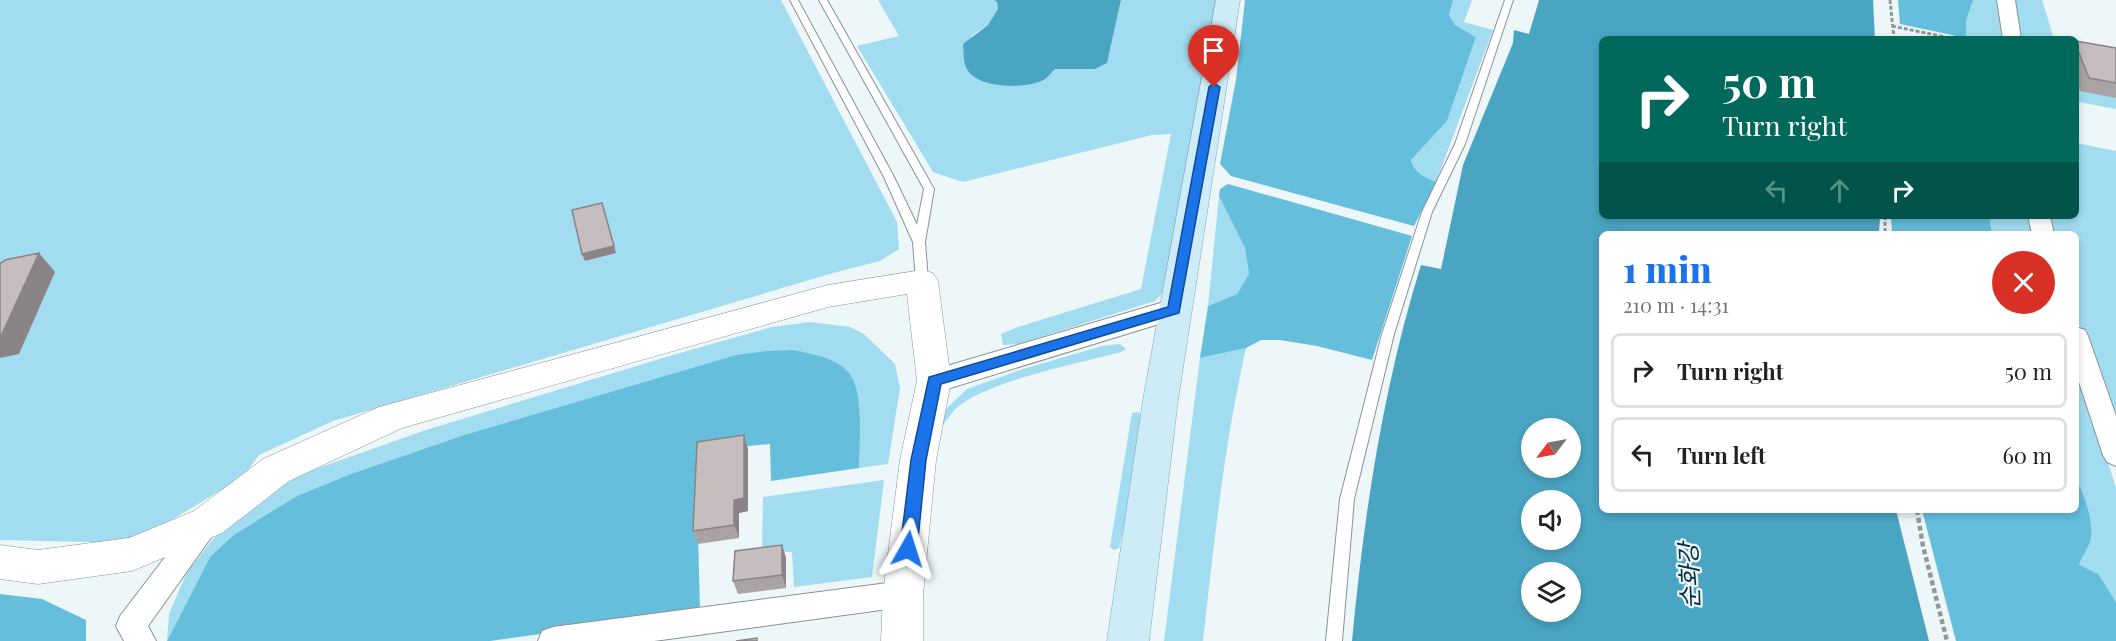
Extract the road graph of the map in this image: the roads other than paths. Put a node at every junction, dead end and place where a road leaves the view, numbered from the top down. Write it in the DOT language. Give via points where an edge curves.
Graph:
graph roads {
  1 [pos="794,0"];
  2 [pos="824,0"];
  3 [pos="1228,0"];
  4 [pos="1509,0"];
  5 [pos="2006,0"];
  6 [pos="2012,36"];
  7 [pos="918,242"];
  8 [pos="922,281"];
  9 [pos="1174,309"];
  10 [pos="2079,345"];
  11 [pos="934,381"];
  12 [pos="2116,455"];
  13 [pos="208,522"];
  14 [pos="0,562"];
  15 [pos="903,594"];
  16 [pos="131,636"];
  17 [pos="569,640"];
  18 [pos="902,641"];
  19 [pos="1128,641"];
  20 [pos="1334,641"];
  1 -- 7 [label="lane" via="889,177"];
  2 -- 7 [label="lane" via="929,189"];
  3 -- 9 [label="main road"];
  4 -- 20 [label="lane" via="1460,144 1427,212 1388,334 1347,498"];
  5 -- 6 [label="street"];
  7 -- 8 [label="lane"];
  8 -- 11 [label="main road"];
  8 -- 13 [label="main road" via="828,296 392,417 276,470"];
  9 -- 11 [label="street"];
  9 -- 19 [label="main road"];
  10 -- 12 [label="street"];
  11 -- 15 [label="main road" via="918,460"];
  13 -- 14 [label="main road" via="132,554 38,567"];
  13 -- 16 [label="street"];
  15 -- 17 [label="street"];
  15 -- 18 [label="main road"];
}
